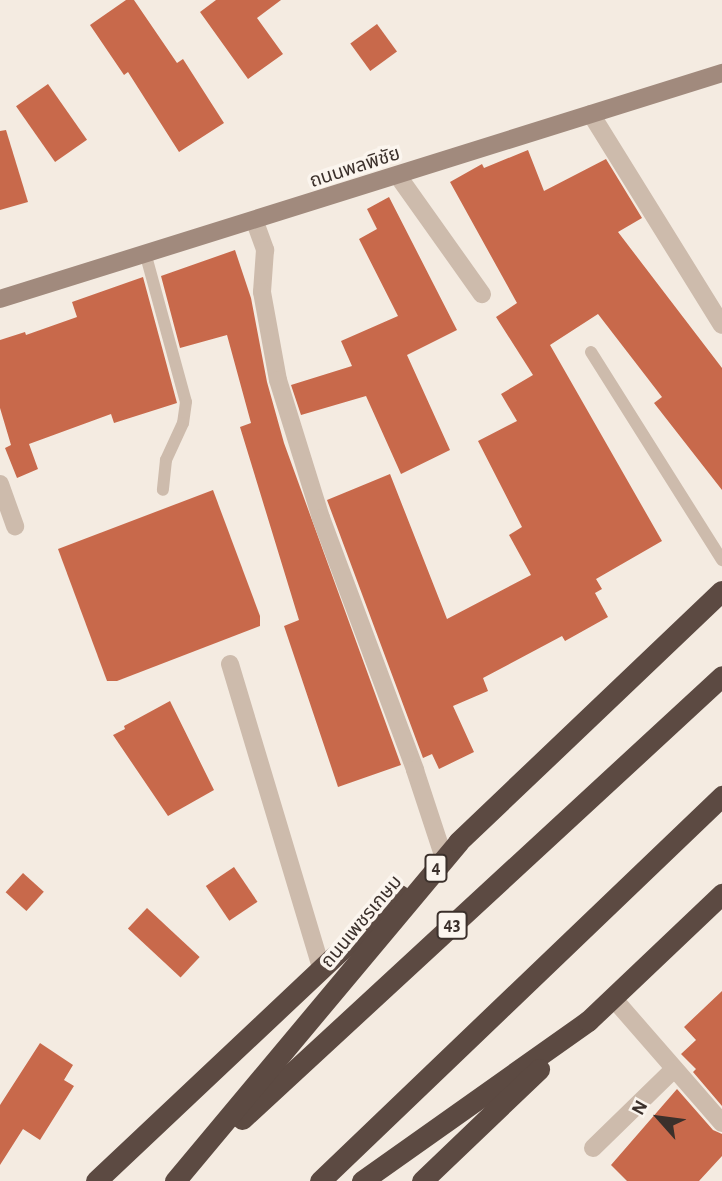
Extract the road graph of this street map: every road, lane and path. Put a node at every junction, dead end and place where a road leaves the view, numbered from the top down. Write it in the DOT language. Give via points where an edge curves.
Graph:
graph roads {
  1 [pos="722,73"];
  2 [pos="591,114"];
  3 [pos="398,176"];
  4 [pos="255,222"];
  5 [pos="146,256"];
  6 [pos="482,294"];
  7 [pos="0,299"];
  8 [pos="722,325"];
  9 [pos="591,352"];
  10 [pos="0,484"];
  11 [pos="163,490"];
  12 [pos="15,526"];
  13 [pos="722,560"];
  14 [pos="722,591"];
  15 [pos="230,664"];
  16 [pos="722,676"];
  17 [pos="722,796"];
  18 [pos="451,849"];
  19 [pos="722,894"];
  20 [pos="321,967"];
  21 [pos="613,998"];
  22 [pos="588,1021"];
  23 [pos="674,1069"];
  24 [pos="722,1123"];
  25 [pos="593,1148"];
  26 [pos="178,1178"];
  27 [pos="96,1181"];
  28 [pos="320,1181"];
  29 [pos="362,1181"];
  30 [pos="422,1181"];
  1 -- 2 [label="street, ถนนพลพิชัย"];
  2 -- 3 [label="street, ถนนพลพิชัย"];
  2 -- 8 [label="street"];
  3 -- 4 [label="street, ถนนพลพิชัย"];
  3 -- 6 [label="street"];
  4 -- 5 [label="street, ถนนพลพิชัย"];
  4 -- 18 [label="street" via="265,250 262,292 278,380 321,518"];
  5 -- 7 [label="street, ถนนพลพิชัย"];
  5 -- 11 [label="lane" via="186,402 183,424 166,460"];
  9 -- 13 [label="lane"];
  10 -- 12 [label="street"];
  14 -- 18 [label="highway, ถนนเพชรเกษม / 4"];
  15 -- 20 [label="street"];
  16 -- 26 [label="highway, 43"];
  17 -- 28 [label="highway"];
  18 -- 20 [label="highway"];
  18 -- 26 [label="highway, ถนนเพชรเกษม / 4"];
  19 -- 21 [label="highway"];
  20 -- 27 [label="highway"];
  21 -- 22 [label="highway"];
  21 -- 23 [label="street"];
  22 -- 29 [label="highway"];
  22 -- 30 [label="highway"];
  23 -- 24 [label="street"];
  23 -- 25 [label="street"];
}
